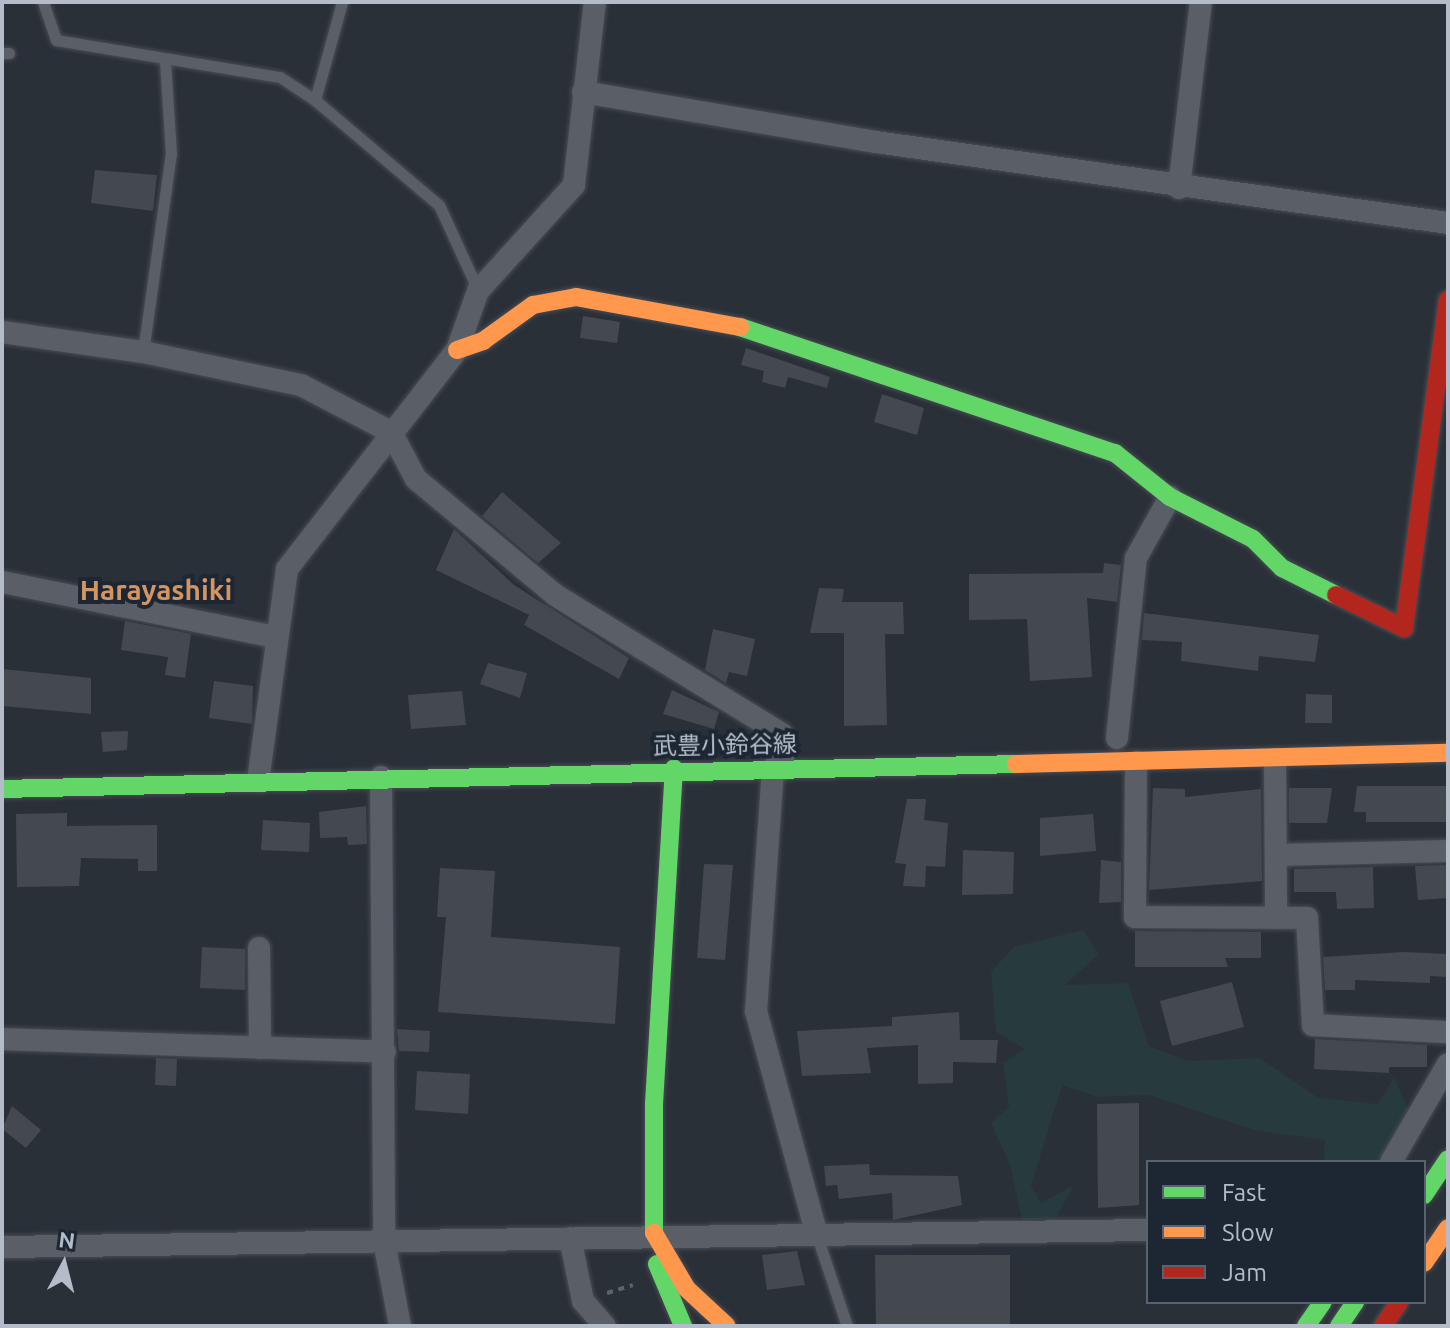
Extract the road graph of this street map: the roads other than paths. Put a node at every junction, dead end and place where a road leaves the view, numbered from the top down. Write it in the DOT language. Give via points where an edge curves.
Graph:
graph roads {
  1 [pos="43,2"];
  2 [pos="342,2"];
  3 [pos="595,2"];
  4 [pos="1201,2"];
  5 [pos="165,61"];
  6 [pos="583,92"];
  7 [pos="315,100"];
  8 [pos="1179,188"];
  9 [pos="1448,223"];
  10 [pos="478,291"];
  11 [pos="1448,300"];
  12 [pos="2,332"];
  13 [pos="457,350"];
  14 [pos="143,352"];
  15 [pos="391,432"];
  16 [pos="1170,497"];
  17 [pos="2,582"];
  18 [pos="276,637"];
  19 [pos="1117,738"];
  20 [pos="1448,753"];
  21 [pos="1275,759"];
  22 [pos="1136,762"];
  23 [pos="778,768"];
  24 [pos="674,769"];
  25 [pos="381,777"];
  26 [pos="258,781"];
  27 [pos="2,789"];
  28 [pos="1448,851"];
  29 [pos="1277,855"];
  30 [pos="1276,918"];
  31 [pos="259,948"];
  32 [pos="1448,1032"];
  33 [pos="2,1039"];
  34 [pos="260,1048"];
  35 [pos="385,1052"];
  36 [pos="1448,1064"];
  37 [pos="1440,1139"];
  38 [pos="1448,1159"];
  39 [pos="1392,1160"];
  40 [pos="1425,1160"];
  41 [pos="1426,1192"];
  42 [pos="1448,1228"];
  43 [pos="1146,1230"];
  44 [pos="816,1232"];
  45 [pos="654,1233"];
  46 [pos="570,1238"];
  47 [pos="384,1241"];
  48 [pos="2,1247"];
  49 [pos="1426,1260"];
  50 [pos="1322,1304"];
  51 [pos="1354,1304"];
  52 [pos="1398,1304"];
  53 [pos="400,1326"];
  54 [pos="605,1326"];
  55 [pos="683,1326"];
  56 [pos="727,1326"];
  57 [pos="847,1326"];
  58 [pos="1306,1326"];
  59 [pos="1339,1326"];
  60 [pos="1383,1326"];
  1 -- 5 [label="lane" via="56,40"];
  2 -- 7 [label="lane"];
  3 -- 6 [label="street"];
  4 -- 8 [label="street"];
  5 -- 7 [label="lane" via="280,77"];
  5 -- 14 [label="lane" via="171,154"];
  6 -- 8 [label="street"];
  6 -- 10 [label="street" via="574,185"];
  7 -- 10 [label="lane" via="439,205"];
  8 -- 9 [label="street"];
  10 -- 13 [label="street"];
  11 -- 16 [label="main road" via="1404,628 1282,568 1253,539"];
  12 -- 14 [label="street"];
  13 -- 15 [label="street"];
  13 -- 16 [label="main road" via="483,341 533,305 576,297 701,316 1115,453"];
  14 -- 15 [label="street" via="301,385"];
  15 -- 18 [label="street" via="287,569"];
  15 -- 23 [label="street" via="416,479 555,595 782,734"];
  16 -- 19 [label="street" via="1136,558"];
  17 -- 18 [label="street"];
  18 -- 26 [label="street"];
  20 -- 21 [label="main road, 武豊小鈴谷線"];
  21 -- 22 [label="main road, 武豊小鈴谷線"];
  21 -- 29 [label="street"];
  22 -- 23 [label="main road, 武豊小鈴谷線"];
  22 -- 30 [label="street" via="1135,917"];
  23 -- 24 [label="main road, 武豊小鈴谷線"];
  23 -- 44 [label="street" via="756,1011"];
  24 -- 25 [label="main road, 武豊小鈴谷線"];
  24 -- 45 [label="main road" via="654,1104"];
  25 -- 26 [label="main road, 武豊小鈴谷線"];
  25 -- 35 [label="street"];
  26 -- 27 [label="main road, 武豊小鈴谷線"];
  28 -- 29 [label="street"];
  29 -- 30 [label="street"];
  30 -- 32 [label="street" via="1307,918 1313,1025"];
  31 -- 34 [label="street"];
  33 -- 34 [label="street"];
  34 -- 35 [label="street"];
  35 -- 47 [label="street"];
  36 -- 39 [label="street"];
  37 -- 40 [label="main road"];
  38 -- 41 [label="main road"];
  42 -- 49 [label="main road"];
  43 -- 44 [label="street"];
  44 -- 45 [label="street"];
  44 -- 57 [label="lane"];
  45 -- 46 [label="street"];
  45 -- 55 [label="main road" via="658,1277"];
  45 -- 56 [label="main road" via="687,1289"];
  46 -- 47 [label="street"];
  46 -- 54 [label="street" via="583,1301"];
  47 -- 48 [label="street"];
  47 -- 53 [label="street"];
  50 -- 58 [label="main road"];
  51 -- 59 [label="main road"];
  52 -- 60 [label="main road"];
}
